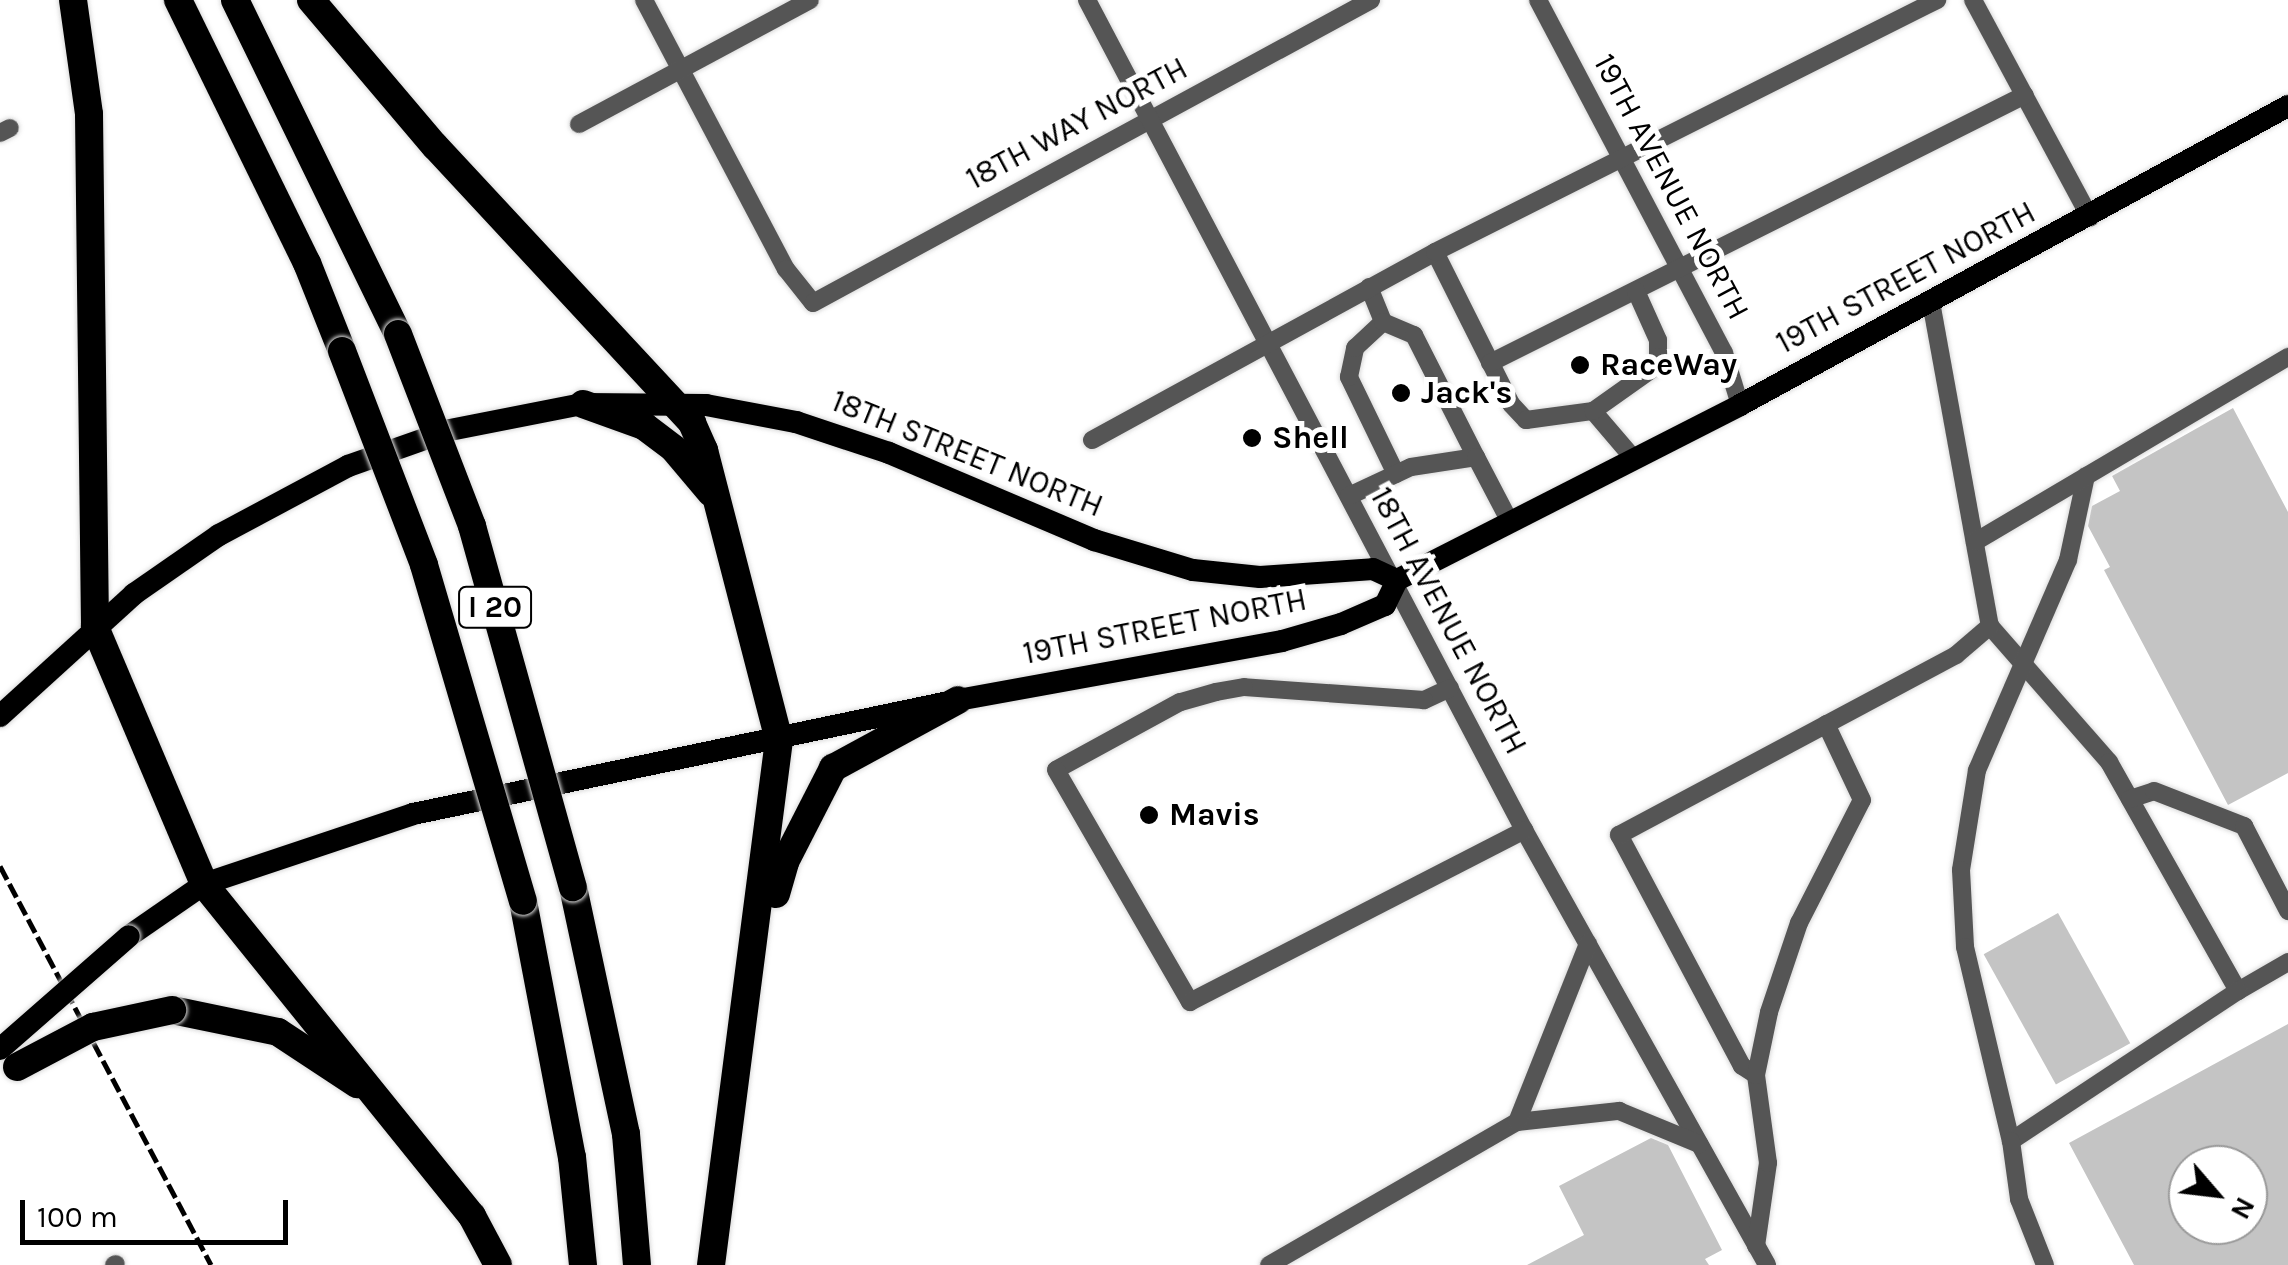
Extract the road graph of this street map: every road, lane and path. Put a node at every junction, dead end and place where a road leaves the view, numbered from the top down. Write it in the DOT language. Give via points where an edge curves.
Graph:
graph roads {
  1 [pos="72,0"];
  2 [pos="178,0"];
  3 [pos="235,0"];
  4 [pos="311,0"];
  5 [pos="644,0"];
  6 [pos="810,0"];
  7 [pos="1087,0"];
  8 [pos="1370,0"];
  9 [pos="1538,0"];
  10 [pos="1936,0"];
  11 [pos="1973,0"];
  12 [pos="681,70"];
  13 [pos="2025,96"];
  14 [pos="2288,106"];
  15 [pos="1150,120"];
  16 [pos="580,124"];
  17 [pos="1625,160"];
  18 [pos="2090,217"];
  19 [pos="1435,252"];
  20 [pos="1680,270"];
  21 [pos="1369,287"];
  22 [pos="1636,291"];
  23 [pos="1932,302"];
  24 [pos="1384,322"];
  25 [pos="1264,342"];
  26 [pos="2288,357"];
  27 [pos="1490,364"];
  28 [pos="583,404"];
  29 [pos="676,405"];
  30 [pos="1740,405"];
  31 [pos="1593,412"];
  32 [pos="1092,440"];
  33 [pos="1476,457"];
  34 [pos="1634,459"];
  35 [pos="1396,474"];
  36 [pos="2086,476"];
  37 [pos="1349,496"];
  38 [pos="715,498"];
  39 [pos="1510,522"];
  40 [pos="1975,542"];
  41 [pos="1396,580"];
  42 [pos="1990,626"];
  43 [pos="95,627"];
  44 [pos="2020,660"];
  45 [pos="1450,688"];
  46 [pos="958,700"];
  47 [pos="5,711"];
  48 [pos="1826,724"];
  49 [pos="779,740"];
  50 [pos="2130,799"];
  51 [pos="1524,830"];
  52 [pos="204,884"];
  53 [pos="2288,911"];
  54 [pos="1588,944"];
  55 [pos="2288,962"];
  56 [pos="2238,991"];
  57 [pos="738,1046"];
  58 [pos="6,1065"];
  59 [pos="1756,1075"];
  60 [pos="383,1104"];
  61 [pos="1517,1122"];
  62 [pos="2012,1141"];
  63 [pos="1700,1144"];
  64 [pos="1756,1246"];
  65 [pos="498,1265"];
  66 [pos="584,1265"];
  67 [pos="637,1265"];
  68 [pos="711,1265"];
  69 [pos="1269,1265"];
  70 [pos="1767,1265"];
  71 [pos="2045,1265"];
  1 -- 43 [label="highway" via="90,114"];
  2 -- 66 [label="highway, I 20, bridge" via="264,170 424,565 523,902 572,1157"];
  3 -- 67 [label="highway, I 20, bridge" via="398,334 472,526 573,887 626,1134"];
  4 -- 29 [label="highway" via="435,146"];
  5 -- 12 [label="street"];
  6 -- 12 [label="street"];
  7 -- 15 [label="street, 18TH AVENUE NORTH"];
  8 -- 15 [label="street, 18TH WAY NORTH"];
  9 -- 17 [label="street, 19TH AVENUE NORTH"];
  10 -- 17 [label="street, 18TH STREET NORTH"];
  11 -- 13 [label="street"];
  12 -- 15 [label="street, 18TH WAY NORTH" via="786,269 813,303"];
  12 -- 16 [label="street"];
  13 -- 18 [label="street"];
  13 -- 20 [label="street"];
  14 -- 18 [label="main road, 19TH STREET NORTH"];
  15 -- 25 [label="street, 18TH AVENUE NORTH"];
  17 -- 19 [label="street, 18TH STREET NORTH"];
  17 -- 20 [label="street, 19TH AVENUE NORTH"];
  18 -- 23 [label="main road, 19TH STREET NORTH"];
  19 -- 21 [label="street, 18TH STREET NORTH"];
  19 -- 27 [label="street"];
  20 -- 22 [label="street"];
  20 -- 30 [label="street, 19TH AVENUE NORTH" via="1730,368"];
  21 -- 24 [label="street"];
  21 -- 25 [label="street, 18TH STREET NORTH"];
  22 -- 27 [label="street"];
  22 -- 31 [label="street" via="1658,340 1658,365"];
  23 -- 30 [label="main road, 19TH STREET NORTH"];
  23 -- 40 [label="street"];
  24 -- 33 [label="street" via="1414,335"];
  24 -- 35 [label="street" via="1355,348 1349,377"];
  25 -- 32 [label="street, 18TH STREET NORTH"];
  25 -- 37 [label="street, 18TH AVENUE NORTH"];
  26 -- 36 [label="street"];
  27 -- 31 [label="street" via="1526,420"];
  28 -- 29 [label="main road, 18TH STREET NORTH"];
  28 -- 38 [label="highway" via="644,426 674,449"];
  28 -- 43 [label="main road, 18TH STREET NORTH" via="450,430 348,466 220,535"];
  29 -- 38 [label="highway" via="704,450"];
  29 -- 41 [label="main road, 18TH STREET NORTH" via="796,422 889,453 1094,540 1194,570 1260,578 1373,569"];
  30 -- 34 [label="main road, 19TH STREET NORTH"];
  31 -- 34 [label="street"];
  33 -- 35 [label="street"];
  33 -- 39 [label="street"];
  34 -- 39 [label="main road, 19TH STREET NORTH"];
  35 -- 37 [label="street"];
  36 -- 40 [label="street"];
  36 -- 44 [label="street" via="2068,560"];
  37 -- 41 [label="street, 18TH AVENUE NORTH"];
  38 -- 49 [label="highway"];
  39 -- 41 [label="main road, 19TH STREET NORTH"];
  40 -- 42 [label="street"];
  41 -- 45 [label="street, 18TH AVENUE NORTH"];
  41 -- 46 [label="main road, 19TH STREET NORTH" via="1384,605 1282,641"];
  42 -- 44 [label="street"];
  42 -- 48 [label="street" via="1956,655"];
  43 -- 47 [label="main road, 18TH STREET NORTH"];
  43 -- 52 [label="highway"];
  44 -- 50 [label="street" via="2109,762"];
  44 -- 62 [label="street" via="1977,770 1961,870 1965,947"];
  45 -- 51 [label="street, 18TH AVENUE NORTH"];
  45 -- 51 [label="street" via="1424,700 1244,687 1216,692 1180,702 1056,770 1190,1002"];
  46 -- 49 [label="main road, 19TH STREET NORTH"];
  46 -- 57 [label="highway" via="833,768 784,862"];
  48 -- 59 [label="street" via="1862,800 1799,923"];
  48 -- 59 [label="street" via="1619,835 1742,1066"];
  49 -- 52 [label="main road, 19TH STREET NORTH" via="413,814"];
  49 -- 57 [label="highway"];
  50 -- 53 [label="street" via="2154,791 2244,826"];
  50 -- 56 [label="street"];
  51 -- 54 [label="street, 18TH AVENUE NORTH"];
  52 -- 58 [label="main road, 19TH STREET NORTH, bridge" via="129,936"];
  52 -- 60 [label="highway"];
  54 -- 61 [label="street"];
  54 -- 63 [label="street, 18TH AVENUE NORTH"];
  55 -- 56 [label="street"];
  56 -- 62 [label="street"];
  57 -- 68 [label="highway"];
  58 -- 60 [label="highway, bridge" via="93,1027 172,1010 278,1032"];
  59 -- 64 [label="street" via="1768,1163"];
  60 -- 65 [label="highway" via="472,1216"];
  61 -- 63 [label="street" via="1619,1110"];
  61 -- 69 [label="street"];
  62 -- 71 [label="street" via="2019,1200"];
  63 -- 64 [label="street, 18TH AVENUE NORTH"];
  64 -- 70 [label="street, 18TH AVENUE NORTH"];
}
